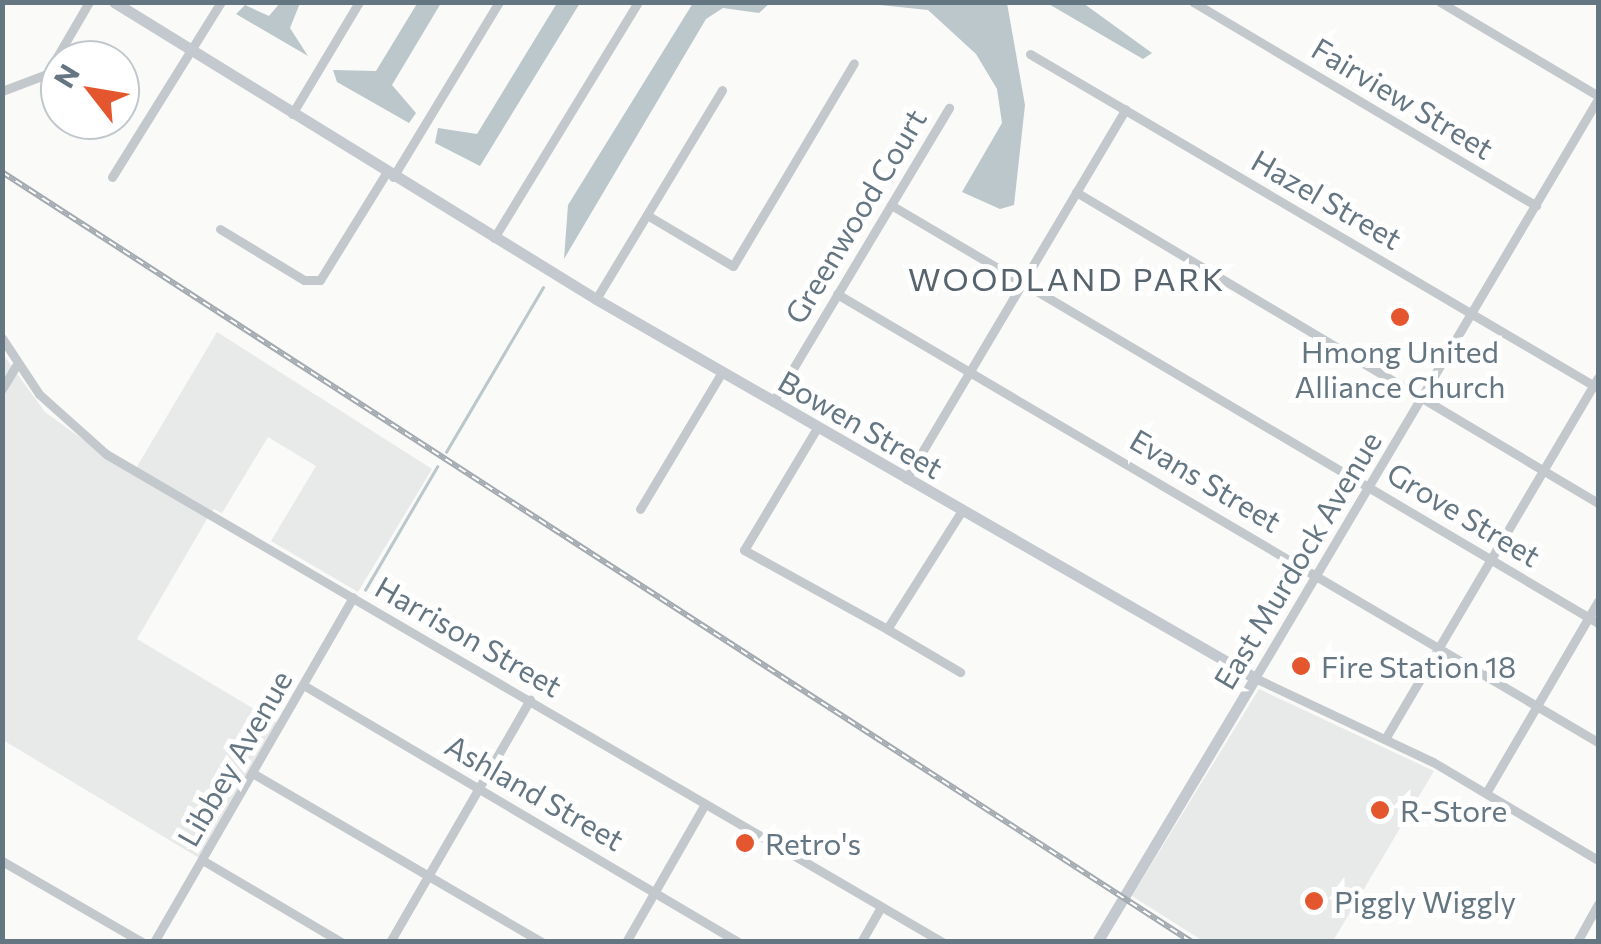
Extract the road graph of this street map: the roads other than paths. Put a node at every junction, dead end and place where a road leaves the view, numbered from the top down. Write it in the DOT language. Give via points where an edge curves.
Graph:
graph roads {
  1 [pos="89,2"];
  2 [pos="114,2"];
  3 [pos="220,2"];
  4 [pos="359,2"];
  5 [pos="498,2"];
  6 [pos="1193,2"];
  7 [pos="1440,2"];
  8 [pos="637,4"];
  9 [pos="192,50"];
  10 [pos="1030,54"];
  11 [pos="854,62"];
  12 [pos="722,90"];
  13 [pos="2,91"];
  14 [pos="1598,97"];
  15 [pos="949,108"];
  16 [pos="1126,109"];
  17 [pos="292,114"];
  18 [pos="390,175"];
  19 [pos="112,177"];
  20 [pos="1076,192"];
  21 [pos="891,204"];
  22 [pos="1536,206"];
  23 [pos="646,215"];
  24 [pos="220,230"];
  25 [pos="494,238"];
  26 [pos="1024,281"];
  27 [pos="838,294"];
  28 [pos="596,299"];
  29 [pos="1472,313"];
  30 [pos="2,338"];
  31 [pos="17,364"];
  32 [pos="971,370"];
  33 [pos="722,372"];
  34 [pos="1597,384"];
  35 [pos="2,389"];
  36 [pos="1422,398"];
  37 [pos="773,402"];
  38 [pos="817,428"];
  39 [pos="1544,470"];
  40 [pos="906,480"];
  41 [pos="1369,487"];
  42 [pos="1598,502"];
  43 [pos="640,510"];
  44 [pos="961,512"];
  45 [pos="1491,559"];
  46 [pos="1316,575"];
  47 [pos="352,597"];
  48 [pos="1598,601"];
  49 [pos="1594,620"];
  50 [pos="887,629"];
  51 [pos="1438,648"];
  52 [pos="960,672"];
  53 [pos="1255,678"];
  54 [pos="306,686"];
  55 [pos="530,700"];
  56 [pos="1536,706"];
  57 [pos="1385,740"];
  58 [pos="1598,742"];
  59 [pos="254,774"];
  60 [pos="480,788"];
  61 [pos="1486,792"];
  62 [pos="705,804"];
  63 [pos="2,860"];
  64 [pos="1598,860"];
  65 [pos="204,861"];
  66 [pos="429,876"];
  67 [pos="655,892"];
  68 [pos="1598,904"];
  69 [pos="881,907"];
  70 [pos="142,942"];
  71 [pos="154,942"];
  72 [pos="341,942"];
  73 [pos="390,942"];
  74 [pos="541,942"];
  75 [pos="626,942"];
  76 [pos="738,942"];
  77 [pos="861,942"];
  78 [pos="942,942"];
  79 [pos="1098,942"];
  80 [pos="1577,942"];
  1 -- 13 [label="street" via="47,74"];
  2 -- 9 [label="main road, Bowen Street"];
  3 -- 9 [label="street"];
  4 -- 17 [label="street"];
  5 -- 18 [label="street"];
  6 -- 22 [label="street, Fairview Street"];
  7 -- 14 [label="street"];
  8 -- 25 [label="street"];
  9 -- 17 [label="main road, Bowen Street"];
  9 -- 19 [label="street"];
  10 -- 16 [label="street, Hazel Street"];
  11 -- 23 [label="street" via="733,266"];
  12 -- 23 [label="street"];
  14 -- 22 [label="street, East Murdock Avenue"];
  15 -- 21 [label="street, Greenwood Court"];
  16 -- 20 [label="street"];
  16 -- 29 [label="street, Hazel Street"];
  17 -- 18 [label="main road, Bowen Street"];
  18 -- 24 [label="street" via="314,282"];
  18 -- 25 [label="main road, Bowen Street"];
  20 -- 26 [label="street"];
  20 -- 36 [label="street"];
  21 -- 26 [label="street, Grove Street"];
  21 -- 27 [label="street, Greenwood Court"];
  22 -- 29 [label="street, East Murdock Avenue"];
  23 -- 28 [label="street"];
  25 -- 28 [label="main road, Bowen Street"];
  26 -- 32 [label="street"];
  26 -- 41 [label="street, Grove Street"];
  27 -- 32 [label="street, Evans Street"];
  27 -- 37 [label="street, Greenwood Court"];
  28 -- 33 [label="main road, Bowen Street"];
  29 -- 34 [label="street, Hazel Street"];
  29 -- 36 [label="street, East Murdock Avenue"];
  30 -- 31 [label="street, Harrison Street"];
  31 -- 35 [label="street"];
  31 -- 47 [label="street, Harrison Street" via="103,452"];
  32 -- 40 [label="street"];
  32 -- 46 [label="street, Evans Street"];
  33 -- 37 [label="main road, Bowen Street"];
  33 -- 43 [label="street"];
  34 -- 39 [label="street"];
  36 -- 39 [label="street"];
  36 -- 41 [label="street, East Murdock Avenue"];
  37 -- 38 [label="main road, Bowen Street"];
  38 -- 40 [label="main road, Bowen Street"];
  38 -- 50 [label="street" via="744,550"];
  39 -- 42 [label="street"];
  39 -- 45 [label="street"];
  40 -- 44 [label="main road, Bowen Street"];
  41 -- 45 [label="street, Grove Street"];
  41 -- 46 [label="street, East Murdock Avenue"];
  44 -- 50 [label="street"];
  44 -- 53 [label="main road, Bowen Street"];
  45 -- 49 [label="street, Grove Street"];
  45 -- 51 [label="street"];
  46 -- 51 [label="street, Evans Street"];
  46 -- 53 [label="street, East Murdock Avenue"];
  47 -- 54 [label="street, Libbey Avenue"];
  47 -- 55 [label="street, Harrison Street"];
  48 -- 49 [label="street"];
  49 -- 56 [label="street"];
  50 -- 52 [label="street"];
  51 -- 56 [label="street, Evans Street"];
  51 -- 57 [label="street"];
  53 -- 57 [label="street, Bowen Street"];
  53 -- 79 [label="main road, East Murdock Avenue"];
  54 -- 59 [label="street, Libbey Avenue"];
  54 -- 60 [label="street, Ashland Street"];
  55 -- 60 [label="street"];
  55 -- 62 [label="street, Harrison Street"];
  56 -- 58 [label="street, Evans Street"];
  56 -- 61 [label="street"];
  57 -- 61 [label="street, Bowen Street"];
  59 -- 65 [label="street, Libbey Avenue"];
  59 -- 66 [label="street"];
  60 -- 66 [label="street"];
  60 -- 67 [label="street, Ashland Street"];
  61 -- 64 [label="street, Bowen Street"];
  62 -- 67 [label="street"];
  62 -- 69 [label="street, Harrison Street"];
  63 -- 70 [label="street"];
  65 -- 71 [label="street, Libbey Avenue"];
  65 -- 72 [label="street"];
  66 -- 73 [label="street"];
  66 -- 74 [label="street"];
  67 -- 75 [label="street"];
  67 -- 76 [label="street, Ashland Street"];
  68 -- 80 [label="street"];
  69 -- 77 [label="street"];
  69 -- 78 [label="street, Harrison Street"];
}
